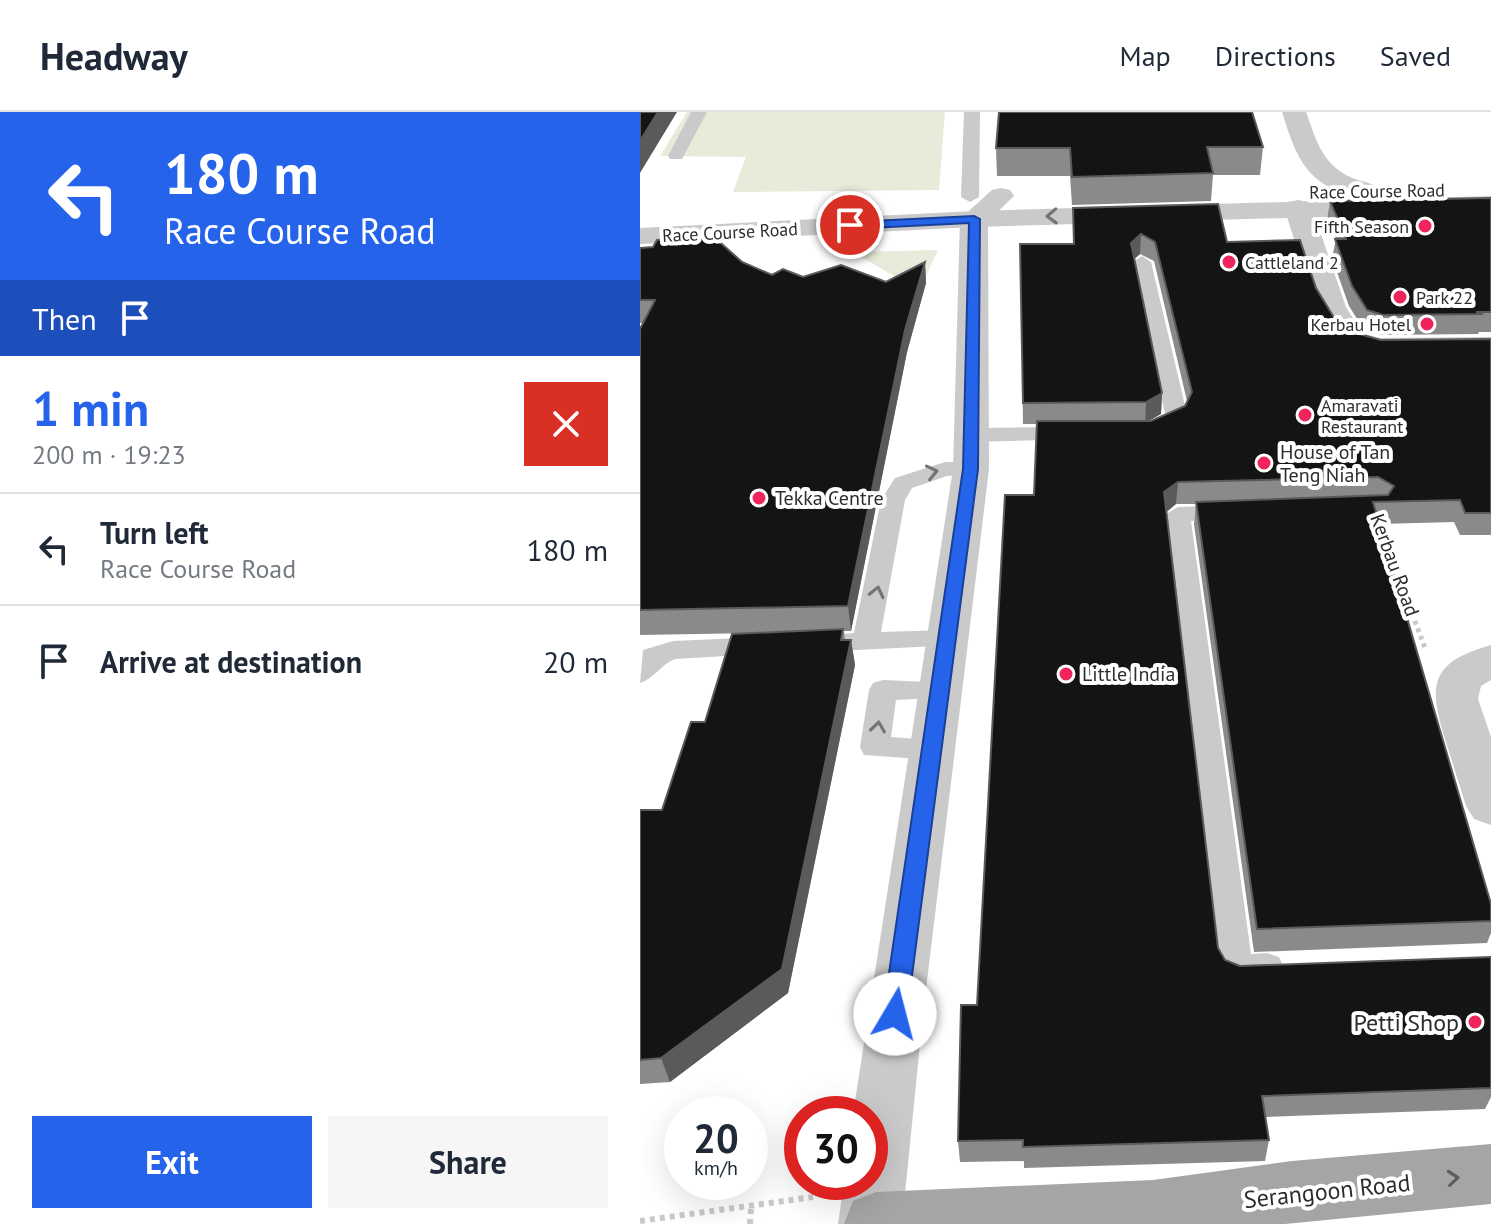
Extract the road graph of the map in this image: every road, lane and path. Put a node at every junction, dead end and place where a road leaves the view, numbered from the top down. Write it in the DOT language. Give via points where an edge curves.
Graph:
graph roads {
  1 [pos="699,112"];
  2 [pos="972,112"];
  3 [pos="1294,112"];
  4 [pos="676,156"];
  5 [pos="1491,190"];
  6 [pos="1367,191"];
  7 [pos="1271,192"];
  8 [pos="1491,204"];
  9 [pos="972,208"];
  10 [pos="1298,208"];
  11 [pos="640,214"];
  12 [pos="658,228"];
  13 [pos="1142,262"];
  14 [pos="1491,347"];
  15 [pos="971,452"];
  16 [pos="1374,509"];
  17 [pos="1253,512"];
  18 [pos="948,639"];
  19 [pos="866,641"];
  20 [pos="1484,663"];
  21 [pos="640,673"];
  22 [pos="1491,806"];
  23 [pos="1300,967"];
  24 [pos="1491,1174"];
  25 [pos="751,1207"];
  26 [pos="1296,1208"];
  27 [pos="750,1224"];
  28 [pos="870,1224"];
  29 [pos="876,1224"];
  1 -- 4 [label="lane"];
  2 -- 9 [label="lane"];
  3 -- 6 [label="street" via="1317,169 1332,183"];
  5 -- 6 [label="street, Race Course Road"];
  6 -- 7 [label="street, Race Course Road"];
  7 -- 9 [label="street, Race Course Road" via="1001,196"];
  7 -- 10 [label="street"];
  8 -- 10 [label="street, Race Course Road"];
  10 -- 9 [label="street, Race Course Road, one-way"];
  9 -- 12 [label="street, Race Course Road"];
  9 -- 15 [label="street"];
  10 -- 14 [label="street" via="1331,307 1350,340 1377,348"];
  11 -- 12 [label="street, Race Course Road"];
  13 -- 15 [label="lane" via="1176,414 1160,430"];
  15 -- 18 [label="street"];
  19 -- 15 [label="lane, one-way" via="893,500 903,483 945,469"];
  16 -- 20 [label="path, Kerbau Road" via="1431,664"];
  17 -- 23 [label="lane" via="1178,514 1236,970"];
  18 -- 19 [label="lane"];
  28 -- 18 [label="street, one-way"];
  19 -- 21 [label="lane" via="673,650 653,657"];
  20 -- 22 [label="street" via="1461,678 1455,699"];
  26 -- 24 [label="main road, Serangoon Road, one-way"];
  25 -- 27 [label="path"];
  26 -- 29 [label="main road, Serangoon Road"];
}
